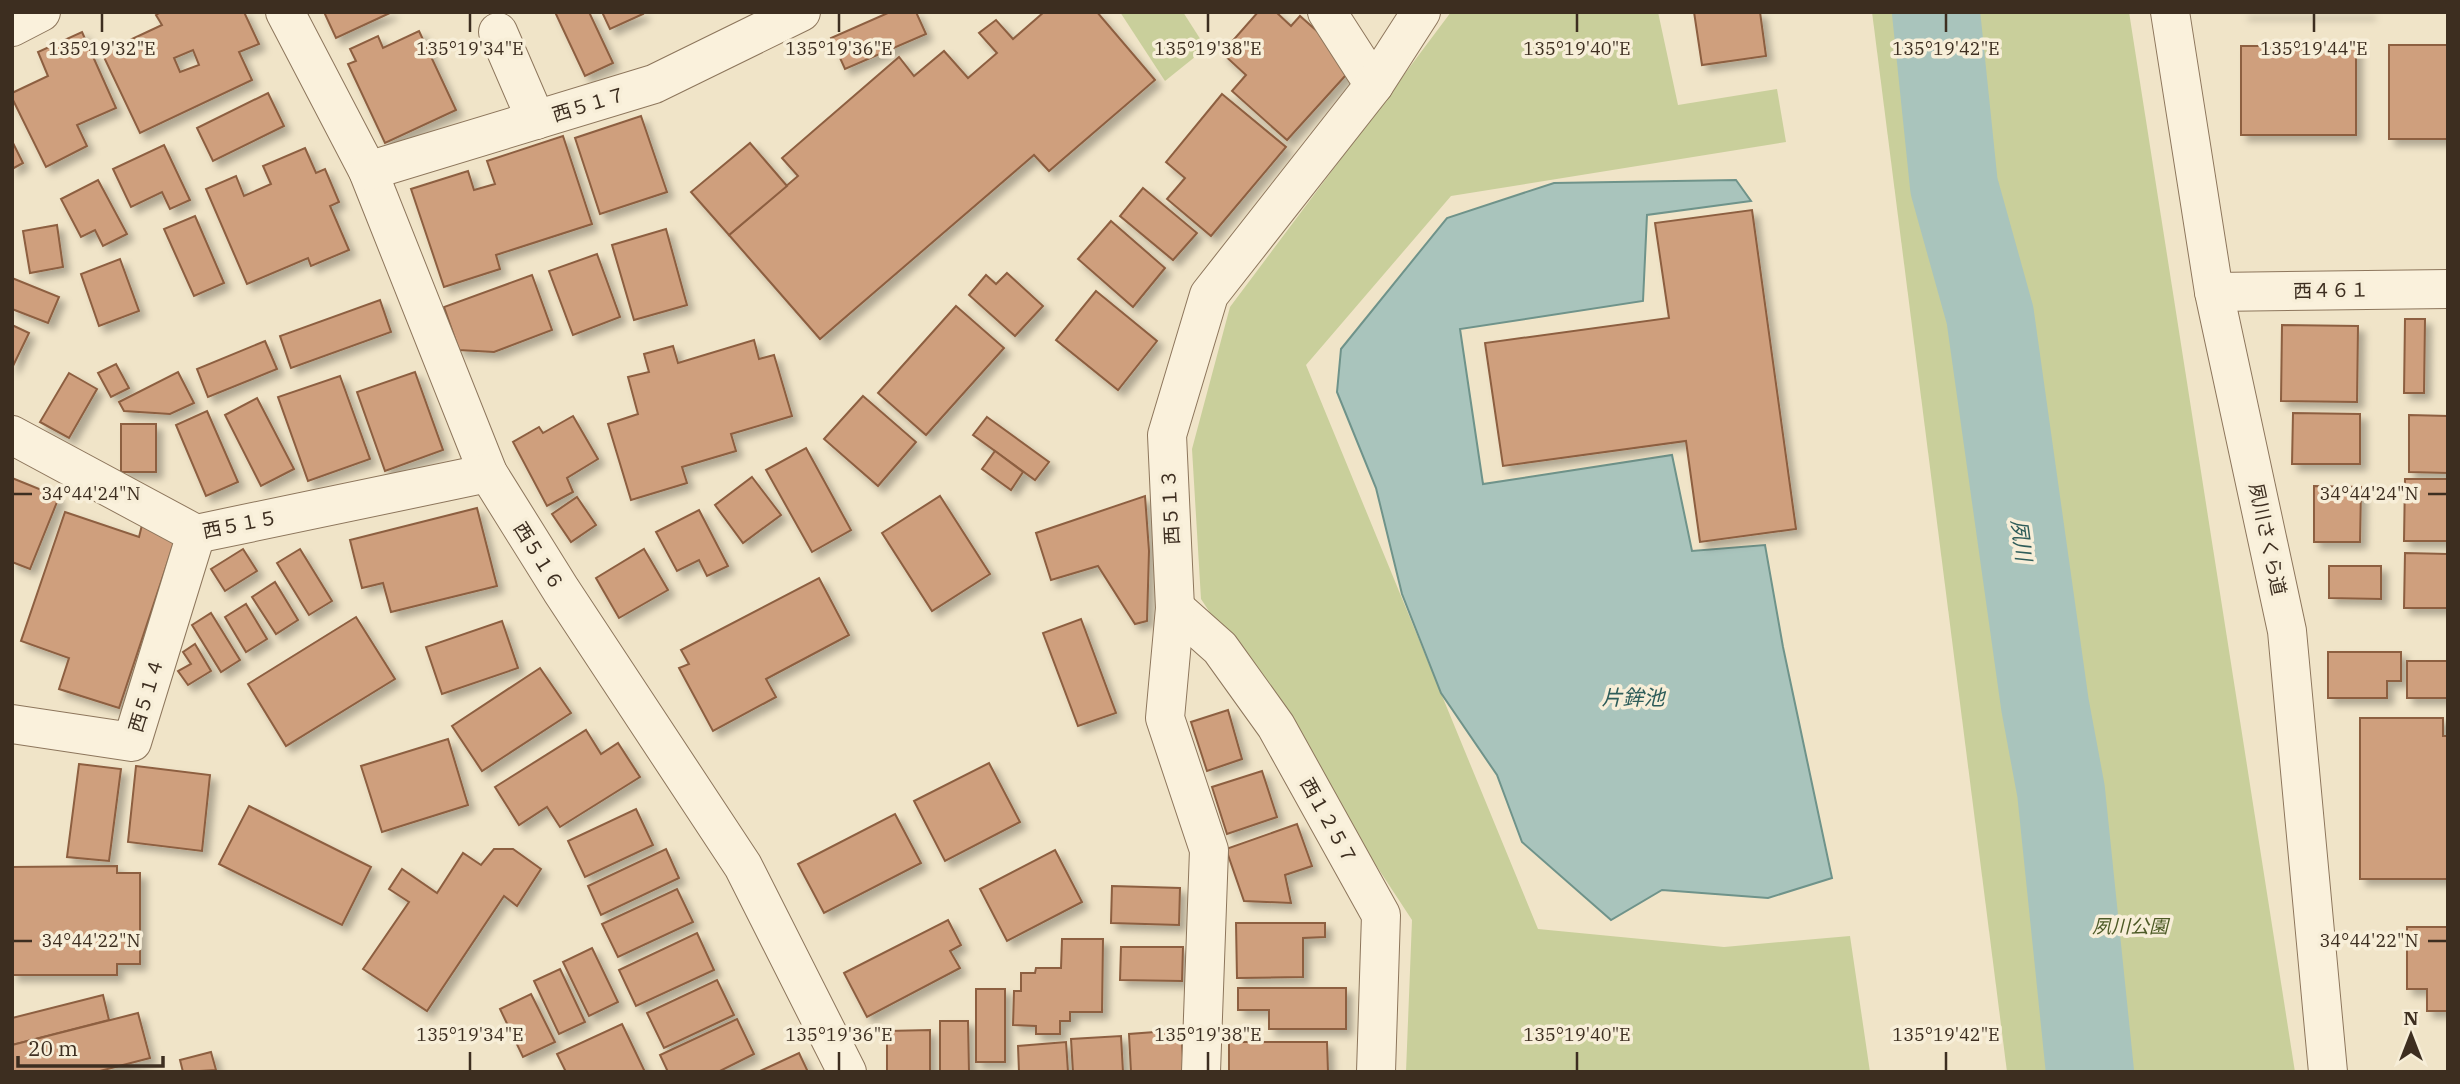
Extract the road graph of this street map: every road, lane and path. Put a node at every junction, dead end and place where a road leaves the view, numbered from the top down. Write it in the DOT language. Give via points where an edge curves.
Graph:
graph roads {
  1 [pos="41,12"];
  2 [pos="285,12"];
  3 [pos="801,12"];
  4 [pos="1326,12"];
  5 [pos="1421,12"];
  6 [pos="2170,12"];
  7 [pos="12,27"];
  8 [pos="498,32"];
  9 [pos="1374,85"];
  10 [pos="536,120"];
  11 [pos="368,172"];
  12 [pos="2448,289"];
  13 [pos="2214,292"];
  14 [pos="12,435"];
  15 [pos="488,473"];
  16 [pos="196,534"];
  17 [pos="1175,608"];
  18 [pos="12,724"];
  19 [pos="847,1072"];
  20 [pos="1201,1072"];
  21 [pos="1376,1072"];
  22 [pos="2328,1072"];
  1 -- 7 [label="street"];
  2 -- 11 [label="street, 西５１６"];
  3 -- 10 [label="street, 西５１７" via="654,84"];
  4 -- 9 [label="street"];
  5 -- 9 [label="street, 西５１３"];
  6 -- 13 [label="street, 夙川さくら道"];
  8 -- 10 [label="street"];
  9 -- 17 [label="street, 西５１３" via="1209,295 1167,435"];
  10 -- 11 [label="street, 西５１７"];
  11 -- 15 [label="street, 西５１６"];
  12 -- 13 [label="street, 西４６１"];
  13 -- 22 [label="street, 夙川さくら道" via="2287,631"];
  14 -- 16 [label="street, 西５１５"];
  15 -- 16 [label="street, 西５１５"];
  15 -- 19 [label="street, 西５１６" via="743,866"];
  16 -- 18 [label="street, 西５１４" via="132,742"];
  17 -- 20 [label="street, 西５１３" via="1165,718 1209,850"];
  17 -- 21 [label="street, 西１２５７" via="1220,648 1276,726 1381,915"];
}
